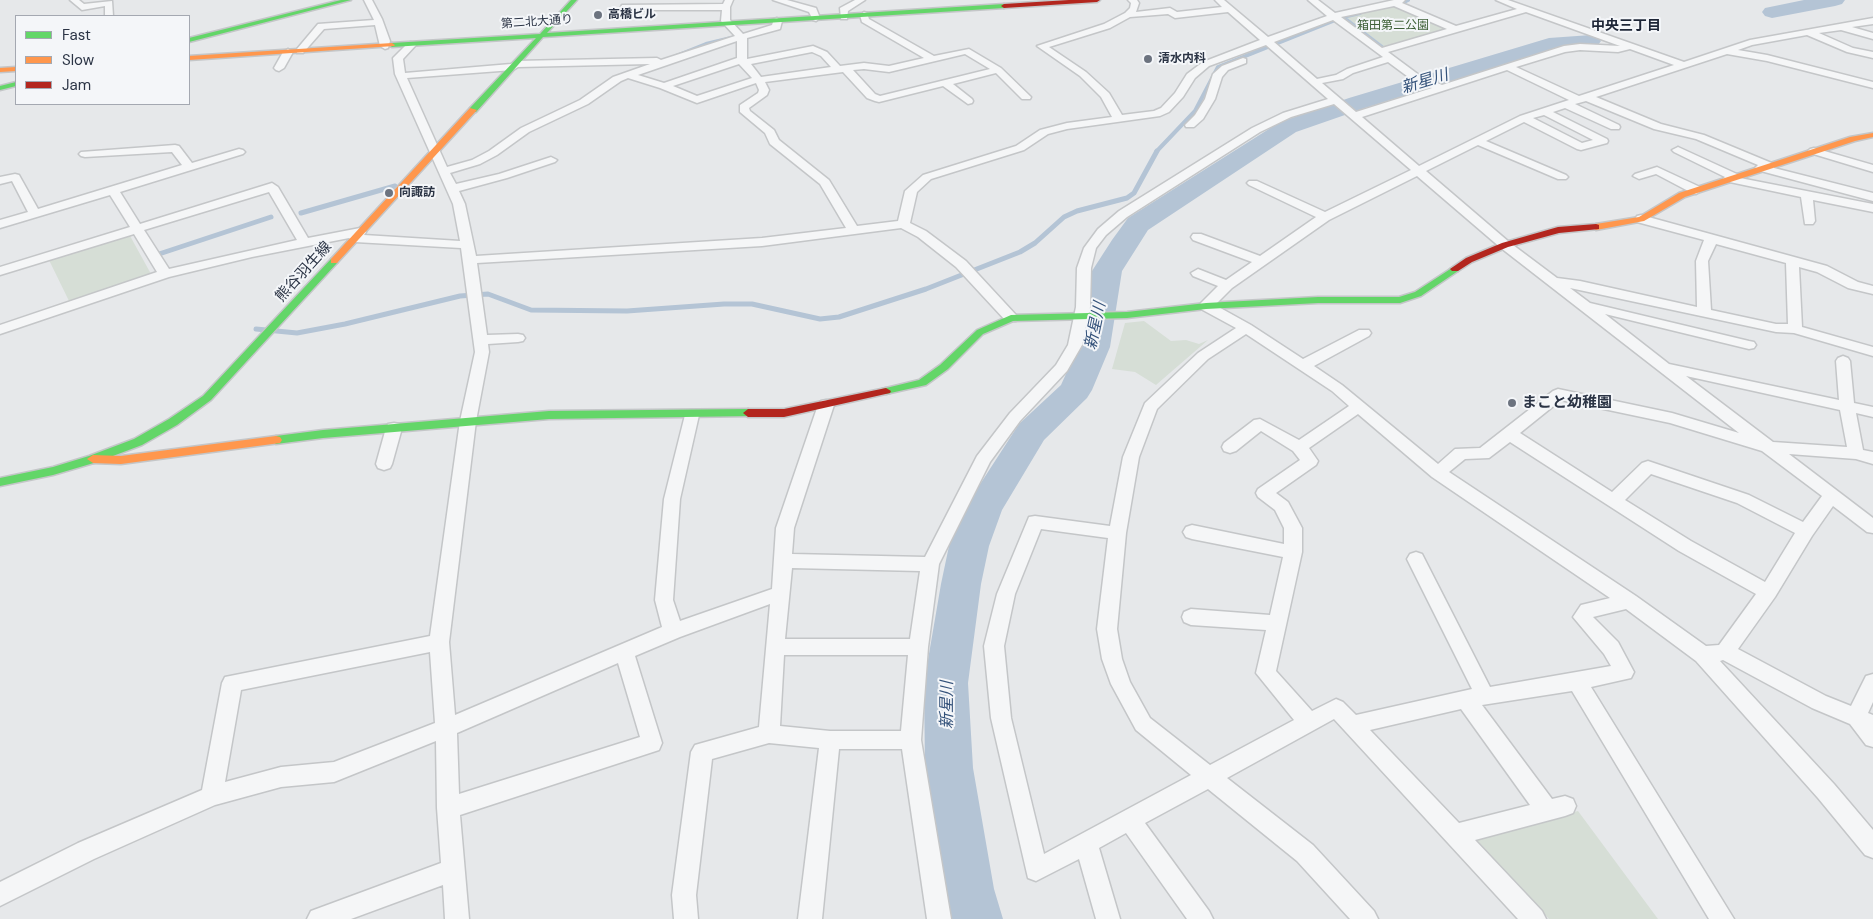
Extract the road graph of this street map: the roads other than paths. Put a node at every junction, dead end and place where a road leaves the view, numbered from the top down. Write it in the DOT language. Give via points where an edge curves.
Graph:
graph roads {
  1 [pos="74,0"];
  2 [pos="324,0"];
  3 [pos="348,0"];
  4 [pos="368,0"];
  5 [pos="574,0"];
  6 [pos="777,0"];
  7 [pos="860,0"];
  8 [pos="1097,0"];
  9 [pos="1132,0"];
  10 [pos="1219,0"];
  11 [pos="1312,0"];
  12 [pos="1500,0"];
  13 [pos="1398,1"];
  14 [pos="727,4"];
  15 [pos="625,7"];
  16 [pos="1230,9"];
  17 [pos="1527,9"];
  18 [pos="109,15"];
  19 [pos="1128,15"];
  20 [pos="864,16"];
  21 [pos="844,17"];
  22 [pos="816,18"];
  23 [pos="1338,19"];
  24 [pos="777,21"];
  25 [pos="378,22"];
  26 [pos="1870,23"];
  27 [pos="731,24"];
  28 [pos="1840,26"];
  29 [pos="1457,30"];
  30 [pos="1807,32"];
  31 [pos="542,36"];
  32 [pos="1873,36"];
  33 [pos="190,38"];
  34 [pos="742,38"];
  35 [pos="411,45"];
  36 [pos="385,46"];
  37 [pos="1271,46"];
  38 [pos="1632,46"];
  39 [pos="1381,51"];
  40 [pos="1725,51"];
  41 [pos="294,52"];
  42 [pos="1873,55"];
  43 [pos="190,58"];
  44 [pos="933,58"];
  45 [pos="1390,58"];
  46 [pos="743,62"];
  47 [pos="664,63"];
  48 [pos="514,65"];
  49 [pos="1684,65"];
  50 [pos="1507,67"];
  51 [pos="279,68"];
  52 [pos="15,69"];
  53 [pos="0,70"];
  54 [pos="842,70"];
  55 [pos="998,70"];
  56 [pos="627,75"];
  57 [pos="401,76"];
  58 [pos="15,77"];
  59 [pos="759,80"];
  60 [pos="0,81"];
  61 [pos="1315,82"];
  62 [pos="945,83"];
  63 [pos="15,84"];
  64 [pos="1873,85"];
  65 [pos="664,86"];
  66 [pos="0,88"];
  67 [pos="1441,88"];
  68 [pos="1026,97"];
  69 [pos="1590,98"];
  70 [pos="1335,100"];
  71 [pos="1578,100"];
  72 [pos="968,101"];
  73 [pos="1566,104"];
  74 [pos="1544,111"];
  75 [pos="1353,115"];
  76 [pos="1524,118"];
  77 [pos="1119,120"];
  78 [pos="1190,125"];
  79 [pos="1615,127"];
  80 [pos="1873,135"];
  81 [pos="1477,141"];
  82 [pos="1678,150"];
  83 [pos="1814,151"];
  84 [pos="239,152"];
  85 [pos="85,154"];
  86 [pos="434,154"];
  87 [pos="551,160"];
  88 [pos="189,167"];
  89 [pos="1766,167"];
  90 [pos="1873,169"];
  91 [pos="1417,171"];
  92 [pos="443,172"];
  93 [pos="1639,176"];
  94 [pos="1562,177"];
  95 [pos="1732,178"];
  96 [pos="0,181"];
  97 [pos="1252,183"];
  98 [pos="451,188"];
  99 [pos="113,190"];
  100 [pos="1696,190"];
  101 [pos="1807,194"];
  102 [pos="1873,197"];
  103 [pos="1873,208"];
  104 [pos="35,214"];
  105 [pos="1325,217"];
  106 [pos="1641,220"];
  107 [pos="1809,221"];
  108 [pos="0,224"];
  109 [pos="903,224"];
  110 [pos="137,228"];
  111 [pos="854,231"];
  112 [pos="358,235"];
  113 [pos="1197,237"];
  114 [pos="1711,240"];
  115 [pos="306,243"];
  116 [pos="468,245"];
  117 [pos="1505,245"];
  118 [pos="470,260"];
  119 [pos="1261,261"];
  120 [pos="1792,261"];
  121 [pos="0,271"];
  122 [pos="1198,273"];
  123 [pos="165,274"];
  124 [pos="1552,282"];
  125 [pos="1227,285"];
  126 [pos="1873,290"];
  127 [pos="1584,305"];
  128 [pos="1206,306"];
  129 [pos="1704,312"];
  130 [pos="1080,316"];
  131 [pos="1011,318"];
  132 [pos="1246,328"];
  133 [pos="1795,329"];
  134 [pos="0,330"];
  135 [pos="1364,333"];
  136 [pos="518,338"];
  137 [pos="480,340"];
  138 [pos="1749,345"];
  139 [pos="1873,352"];
  140 [pos="1842,361"];
  141 [pos="1302,366"];
  142 [pos="1665,367"];
  143 [pos="826,405"];
  144 [pos="1359,406"];
  145 [pos="1847,406"];
  146 [pos="1873,412"];
  147 [pos="691,415"];
  148 [pos="468,421"];
  149 [pos="394,428"];
  150 [pos="1509,434"];
  151 [pos="1230,447"];
  152 [pos="1300,447"];
  153 [pos="1769,447"];
  154 [pos="1856,453"];
  155 [pos="1873,458"];
  156 [pos="93,460"];
  157 [pos="384,464"];
  158 [pos="1438,473"];
  159 [pos="0,482"];
  160 [pos="1831,496"];
  161 [pos="1614,500"];
  162 [pos="1873,528"];
  163 [pos="1806,531"];
  164 [pos="1192,532"];
  165 [pos="1117,533"];
  166 [pos="1293,552"];
  167 [pos="1416,559"];
  168 [pos="782,561"];
  169 [pos="930,564"];
  170 [pos="1768,592"];
  171 [pos="782,593"];
  172 [pos="1628,601"];
  173 [pos="1191,617"];
  174 [pos="1277,623"];
  175 [pos="673,632"];
  176 [pos="439,642"];
  177 [pos="775,647"];
  178 [pos="918,648"];
  179 [pos="624,652"];
  180 [pos="1725,652"];
  181 [pos="1703,655"];
  182 [pos="1577,682"];
  183 [pos="1873,682"];
  184 [pos="1475,698"];
  185 [pos="1865,720"];
  186 [pos="1309,722"];
  187 [pos="1352,725"];
  188 [pos="446,728"];
  189 [pos="769,734"];
  190 [pos="1873,738"];
  191 [pos="830,740"];
  192 [pos="911,740"];
  193 [pos="1208,778"];
  194 [pos="212,796"];
  195 [pos="448,808"];
  196 [pos="1556,809"];
  197 [pos="1130,820"];
  198 [pos="1455,835"];
  199 [pos="1086,843"];
  200 [pos="1873,847"];
  201 [pos="453,870"];
  202 [pos="0,894"];
  203 [pos="319,919"];
  204 [pos="457,919"];
  205 [pos="686,919"];
  206 [pos="810,919"];
  207 [pos="939,919"];
  208 [pos="1108,919"];
  209 [pos="1201,919"];
  210 [pos="1366,919"];
  211 [pos="1534,919"];
  212 [pos="1722,919"];
  1 -- 18 [label="street" via="82,8 112,3"];
  2 -- 33 [label="street"];
  3 -- 33 [label="street"];
  4 -- 25 [label="street"];
  5 -- 31 [label="street, 熊谷羽生線"];
  6 -- 22 [label="street" via="813,10"];
  7 -- 21 [label="street" via="843,10"];
  8 -- 20 [label="street, 第二北大通り"];
  9 -- 19 [label="street" via="1134,8"];
  10 -- 16 [label="street"];
  11 -- 23 [label="street"];
  12 -- 17 [label="street"];
  13 -- 23 [label="street"];
  13 -- 29 [label="street"];
  14 -- 15 [label="street"];
  14 -- 27 [label="street" via="726,21"];
  16 -- 19 [label="street" via="1175,15 1170,11"];
  16 -- 37 [label="street"];
  17 -- 29 [label="street"];
  17 -- 38 [label="street"];
  19 -- 77 [label="street" via="1107,26 1042,46 1083,74 1105,95"];
  20 -- 21 [label="street, 第二北大通り"];
  20 -- 44 [label="street" via="865,20"];
  21 -- 22 [label="street, 第二北大通り"];
  22 -- 24 [label="street, 第二北大通り"];
  23 -- 37 [label="street"];
  23 -- 39 [label="street"];
  24 -- 27 [label="street, 第二北大通り"];
  24 -- 34 [label="street" via="777,27"];
  25 -- 36 [label="street"];
  25 -- 41 [label="street" via="321,26"];
  26 -- 28 [label="street"];
  27 -- 31 [label="street, 第二北大通り"];
  27 -- 34 [label="street"];
  28 -- 30 [label="street"];
  28 -- 32 [label="street"];
  29 -- 39 [label="street"];
  30 -- 40 [label="street"];
  30 -- 42 [label="street" via="1850,50"];
  31 -- 35 [label="street, 第二北大通り"];
  31 -- 48 [label="street, 熊谷羽生線"];
  34 -- 46 [label="street"];
  34 -- 47 [label="street"];
  35 -- 36 [label="street, 第二北大通り"];
  35 -- 57 [label="street" via="398,58"];
  36 -- 41 [label="street, 第二北大通り"];
  37 -- 61 [label="street"];
  37 -- 77 [label="street" via="1206,64 1165,110"];
  37 -- 78 [label="street" via="1225,68 1217,76 1210,99"];
  38 -- 49 [label="street"];
  38 -- 50 [label="street" via="1564,49"];
  39 -- 45 [label="street"];
  40 -- 49 [label="street"];
  40 -- 64 [label="street" via="1768,58"];
  41 -- 43 [label="street, 第二北大通り"];
  41 -- 51 [label="street"];
  44 -- 54 [label="street" via="889,70 864,66"];
  44 -- 55 [label="street" via="966,51"];
  45 -- 61 [label="street" via="1339,77"];
  45 -- 67 [label="street" via="1416,77"];
  46 -- 54 [label="street" via="813,49"];
  46 -- 59 [label="street"];
  46 -- 65 [label="street"];
  47 -- 48 [label="street" via="636,60"];
  47 -- 56 [label="street"];
  48 -- 57 [label="street"];
  48 -- 86 [label="street, 熊谷羽生線"];
  49 -- 69 [label="street"];
  50 -- 67 [label="street"];
  50 -- 71 [label="street"];
  52 -- 53 [label="street"];
  54 -- 59 [label="street"];
  54 -- 62 [label="street" via="871,96 879,99"];
  55 -- 62 [label="street"];
  55 -- 68 [label="street"];
  56 -- 65 [label="street"];
  56 -- 92 [label="street" via="584,102 525,130 476,162"];
  57 -- 86 [label="street"];
  58 -- 60 [label="street"];
  59 -- 65 [label="street" via="697,100"];
  59 -- 111 [label="street" via="764,90 762,95 744,108 745,112 770,132 774,142 825,182"];
  61 -- 70 [label="street"];
  62 -- 72 [label="street"];
  63 -- 66 [label="street"];
  67 -- 75 [label="street"];
  69 -- 71 [label="street"];
  69 -- 89 [label="street" via="1658,127 1700,138"];
  70 -- 75 [label="street"];
  70 -- 130 [label="street" via="1286,115 1256,130 1123,214 1102,232 1090,248 1084,268"];
  71 -- 73 [label="street"];
  73 -- 74 [label="street"];
  73 -- 79 [label="street"];
  74 -- 76 [label="street"];
  74 -- 76 [label="street" via="1604,141 1580,147"];
  75 -- 91 [label="street"];
  76 -- 81 [label="street"];
  77 -- 109 [label="street" via="1044,132 1020,148 927,177 911,191"];
  80 -- 83 [label="street"];
  81 -- 91 [label="street"];
  81 -- 94 [label="street"];
  82 -- 95 [label="street"];
  83 -- 89 [label="street"];
  83 -- 90 [label="street"];
  84 -- 88 [label="street"];
  85 -- 88 [label="street" via="175,148"];
  86 -- 92 [label="street"];
  86 -- 112 [label="street, 熊谷羽生線"];
  87 -- 98 [label="street"];
  88 -- 99 [label="street"];
  89 -- 95 [label="street"];
  89 -- 102 [label="street"];
  91 -- 105 [label="street"];
  91 -- 117 [label="street"];
  92 -- 98 [label="street"];
  93 -- 100 [label="street" via="1657,170"];
  95 -- 100 [label="street"];
  95 -- 101 [label="street"];
  96 -- 104 [label="street" via="15,177"];
  97 -- 105 [label="street"];
  98 -- 116 [label="street" via="459,204"];
  99 -- 104 [label="street"];
  99 -- 110 [label="street"];
  100 -- 106 [label="street"];
  101 -- 103 [label="street"];
  101 -- 107 [label="street"];
  104 -- 108 [label="street"];
  105 -- 119 [label="street"];
  106 -- 114 [label="street"];
  106 -- 117 [label="street" via="1558,230"];
  109 -- 111 [label="street"];
  109 -- 131 [label="street" via="922,234 961,264"];
  110 -- 115 [label="street" via="272,187"];
  110 -- 121 [label="street"];
  110 -- 123 [label="street"];
  111 -- 118 [label="street" via="762,242"];
  112 -- 115 [label="street"];
  112 -- 116 [label="street"];
  112 -- 156 [label="street, 熊谷羽生線" via="234,371 200,403 138,442"];
  113 -- 119 [label="street"];
  114 -- 120 [label="street"];
  114 -- 129 [label="street" via="1702,261"];
  115 -- 123 [label="street"];
  116 -- 118 [label="street"];
  117 -- 124 [label="street"];
  117 -- 128 [label="street" via="1469,260 1418,294 1400,300 1318,300"];
  118 -- 137 [label="street"];
  119 -- 125 [label="street"];
  120 -- 126 [label="street" via="1822,269 1853,286"];
  120 -- 133 [label="street"];
  122 -- 125 [label="street"];
  123 -- 134 [label="street"];
  124 -- 127 [label="street"];
  124 -- 129 [label="street"];
  125 -- 128 [label="street"];
  127 -- 138 [label="street"];
  127 -- 142 [label="street"];
  128 -- 130 [label="street" via="1127,315"];
  128 -- 132 [label="street"];
  129 -- 133 [label="street" via="1776,328"];
  130 -- 131 [label="street"];
  130 -- 169 [label="street" via="1075,345 1062,368 1015,417 983,460"];
  131 -- 143 [label="street" via="980,332 944,367 922,383"];
  132 -- 141 [label="street"];
  132 -- 165 [label="street" via="1203,356 1150,407 1131,457"];
  133 -- 139 [label="street"];
  135 -- 141 [label="street"];
  136 -- 137 [label="street"];
  137 -- 148 [label="street" via="482,352"];
  140 -- 145 [label="street"];
  141 -- 144 [label="street"];
  142 -- 145 [label="street"];
  142 -- 153 [label="street"];
  143 -- 147 [label="street" via="784,413"];
  143 -- 168 [label="street" via="785,528"];
  144 -- 152 [label="street"];
  144 -- 158 [label="street"];
  145 -- 146 [label="street"];
  145 -- 154 [label="street"];
  147 -- 148 [label="street" via="549,415"];
  147 -- 175 [label="street" via="672,499 664,600"];
  148 -- 149 [label="street"];
  148 -- 176 [label="street"];
  149 -- 156 [label="street" via="121,460"];
  149 -- 157 [label="street"];
  150 -- 153 [label="street" via="1558,394 1672,418"];
  150 -- 158 [label="street" via="1483,454 1461,454"];
  150 -- 161 [label="street"];
  151 -- 152 [label="street" via="1260,424"];
  152 -- 166 [label="street" via="1310,461 1264,493 1282,506 1293,528"];
  153 -- 154 [label="street"];
  153 -- 160 [label="street"];
  154 -- 155 [label="street"];
  156 -- 159 [label="street, 熊谷羽生線"];
  158 -- 172 [label="street"];
  160 -- 162 [label="street"];
  160 -- 163 [label="street"];
  161 -- 163 [label="street" via="1648,467 1744,499"];
  161 -- 170 [label="street" via="1686,546"];
  163 -- 170 [label="street"];
  164 -- 166 [label="street"];
  165 -- 193 [label="street" via="1107,630 1121,684 1143,724"];
  165 -- 199 [label="street" via="1035,522 1006,594 994,646 1001,718 1036,870"];
  166 -- 174 [label="street"];
  167 -- 184 [label="street"];
  168 -- 169 [label="street"];
  168 -- 171 [label="street"];
  169 -- 178 [label="street"];
  170 -- 180 [label="street"];
  171 -- 175 [label="street"];
  171 -- 177 [label="street"];
  172 -- 181 [label="street"];
  172 -- 182 [label="street" via="1588,610 1582,618 1610,648 1624,672"];
  173 -- 174 [label="street"];
  174 -- 186 [label="street" via="1266,673"];
  175 -- 179 [label="street"];
  176 -- 188 [label="street"];
  176 -- 194 [label="street" via="232,683"];
  177 -- 178 [label="street"];
  177 -- 189 [label="street"];
  178 -- 192 [label="street"];
  179 -- 188 [label="street"];
  179 -- 195 [label="street" via="652,743"];
  180 -- 181 [label="street"];
  180 -- 185 [label="street" via="1819,702"];
  181 -- 200 [label="street"];
  182 -- 184 [label="street"];
  182 -- 212 [label="street"];
  183 -- 185 [label="street"];
  184 -- 187 [label="street"];
  184 -- 196 [label="street"];
  185 -- 190 [label="street"];
  186 -- 187 [label="street" via="1336,708"];
  186 -- 193 [label="street"];
  187 -- 198 [label="street"];
  188 -- 194 [label="street" via="334,772 281,777"];
  188 -- 195 [label="street"];
  189 -- 191 [label="street"];
  189 -- 205 [label="street" via="702,752 684,895"];
  191 -- 192 [label="street"];
  191 -- 206 [label="street"];
  192 -- 207 [label="street"];
  193 -- 197 [label="street"];
  193 -- 210 [label="street" via="1305,853"];
  194 -- 202 [label="street" via="86,851"];
  195 -- 201 [label="street"];
  196 -- 198 [label="street"];
  197 -- 199 [label="street"];
  197 -- 209 [label="street"];
  198 -- 211 [label="street"];
  199 -- 208 [label="street"];
  201 -- 203 [label="street"];
  201 -- 204 [label="street"];
}
